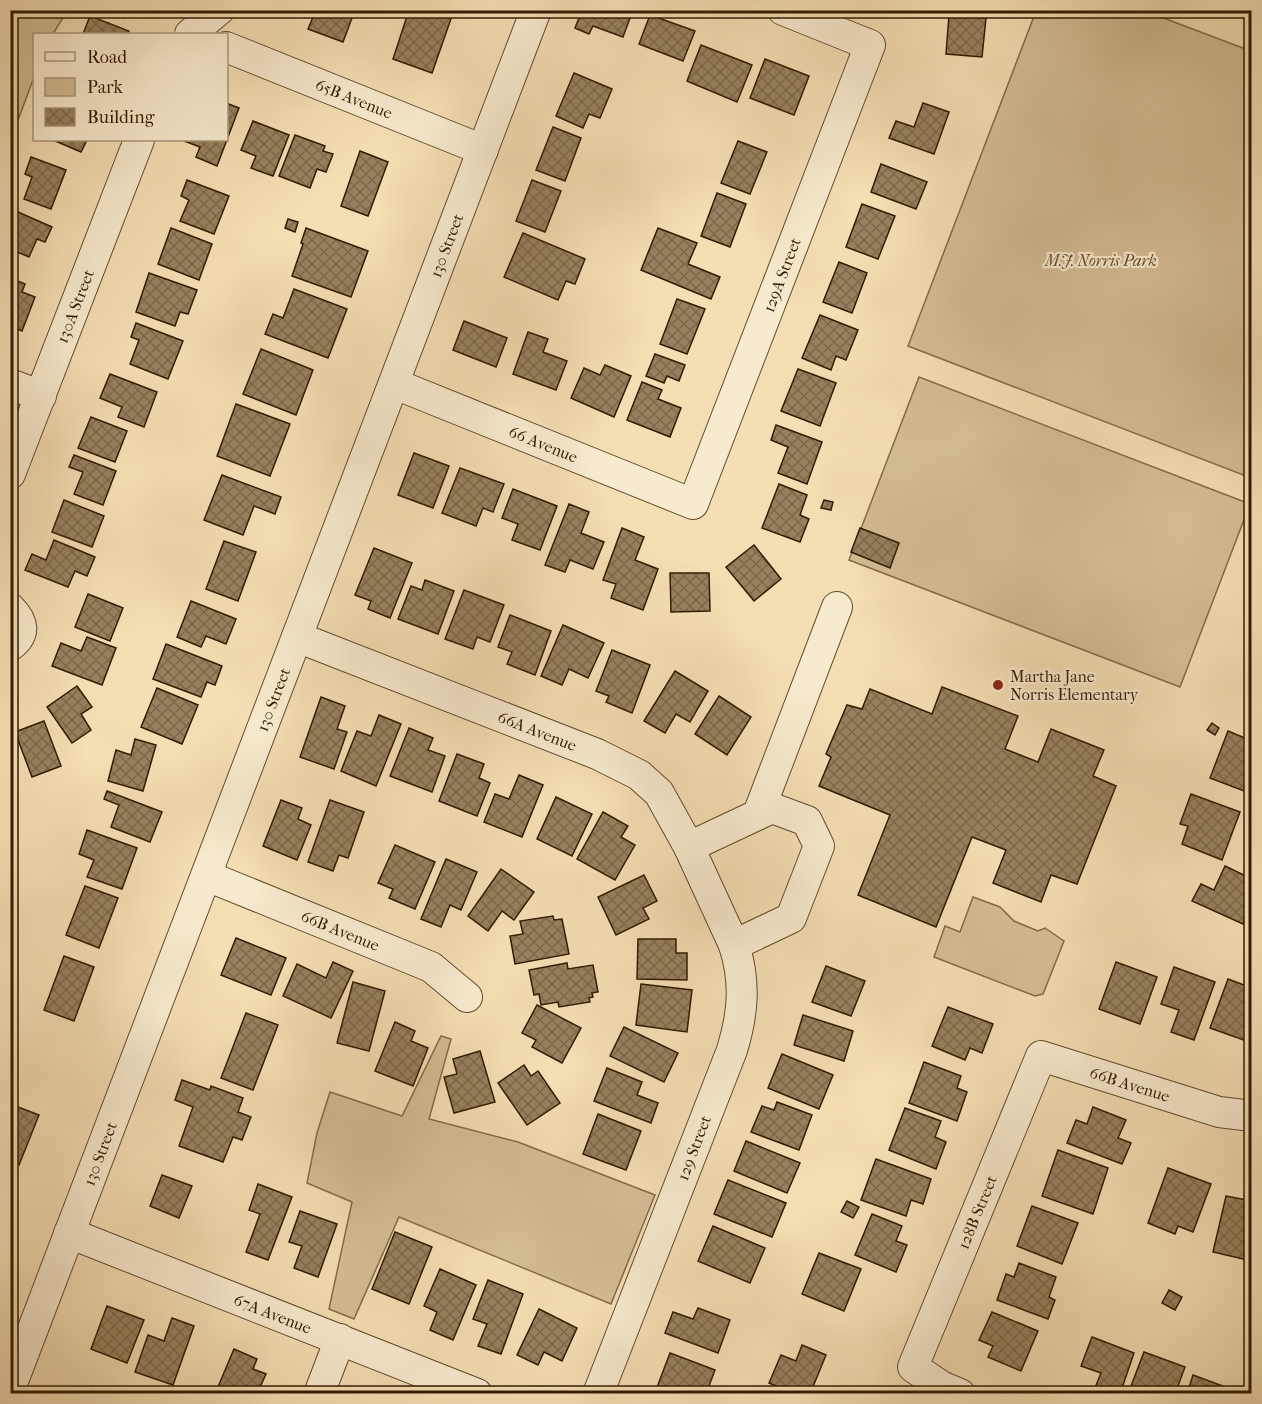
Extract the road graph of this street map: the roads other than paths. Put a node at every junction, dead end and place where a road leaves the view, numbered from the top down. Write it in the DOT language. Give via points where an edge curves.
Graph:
graph roads {
  1 [pos="219,10"];
  2 [pos="536,10"];
  3 [pos="783,10"];
  4 [pos="193,33"];
  5 [pos="228,48"];
  6 [pos="139,141"];
  7 [pos="483,150"];
  8 [pos="10,384"];
  9 [pos="395,384"];
  10 [pos="41,396"];
  11 [pos="10,474"];
  12 [pos="693,504"];
  13 [pos="837,607"];
  14 [pos="10,608"];
  15 [pos="297,637"];
  16 [pos="10,646"];
  17 [pos="758,814"];
  18 [pos="689,847"];
  19 [pos="207,876"];
  20 [pos="714,899"];
  21 [pos="734,945"];
  22 [pos="467,997"];
  23 [pos="1041,1056"];
  24 [pos="1251,1116"];
  25 [pos="69,1233"];
  26 [pos="340,1339"];
  27 [pos="10,1389"];
  28 [pos="319,1394"];
  29 [pos="477,1394"];
  30 [pos="598,1394"];
  31 [pos="960,1394"];
  1 -- 4 [label="street"];
  2 -- 7 [label="street, 130 Street"];
  3 -- 12 [label="street, 129A Street" via="870,45"];
  5 -- 7 [label="street, 65B Avenue"];
  6 -- 10 [label="street, 130A Street"];
  7 -- 9 [label="street, 130 Street"];
  8 -- 10 [label="street"];
  9 -- 12 [label="street, 66 Avenue"];
  9 -- 15 [label="street, 130 Street"];
  10 -- 11 [label="street, 130A Street"];
  13 -- 17 [label="street"];
  14 -- 16 [label="street" via="22,627 19,639"];
  15 -- 18 [label="street, 66A Avenue" via="626,767 659,793"];
  15 -- 19 [label="street, 130 Street"];
  17 -- 18 [label="street"];
  17 -- 21 [label="street" via="772,808 807,821 819,846 791,918"];
  18 -- 20 [label="street, 66A Avenue"];
  19 -- 22 [label="street, 66B Avenue" via="431,967"];
  19 -- 25 [label="street, 130 Street"];
  20 -- 21 [label="street, 129 Street"];
  21 -- 30 [label="street, 129 Street" via="744,989 738,1033"];
  23 -- 24 [label="street, 66B Avenue" via="1219,1112"];
  23 -- 31 [label="street, 128B Street" via="913,1367"];
  25 -- 26 [label="street, 67A Avenue"];
  25 -- 27 [label="street, 130 Street"];
  26 -- 28 [label="street"];
  26 -- 29 [label="street, 67A Avenue"];
}
